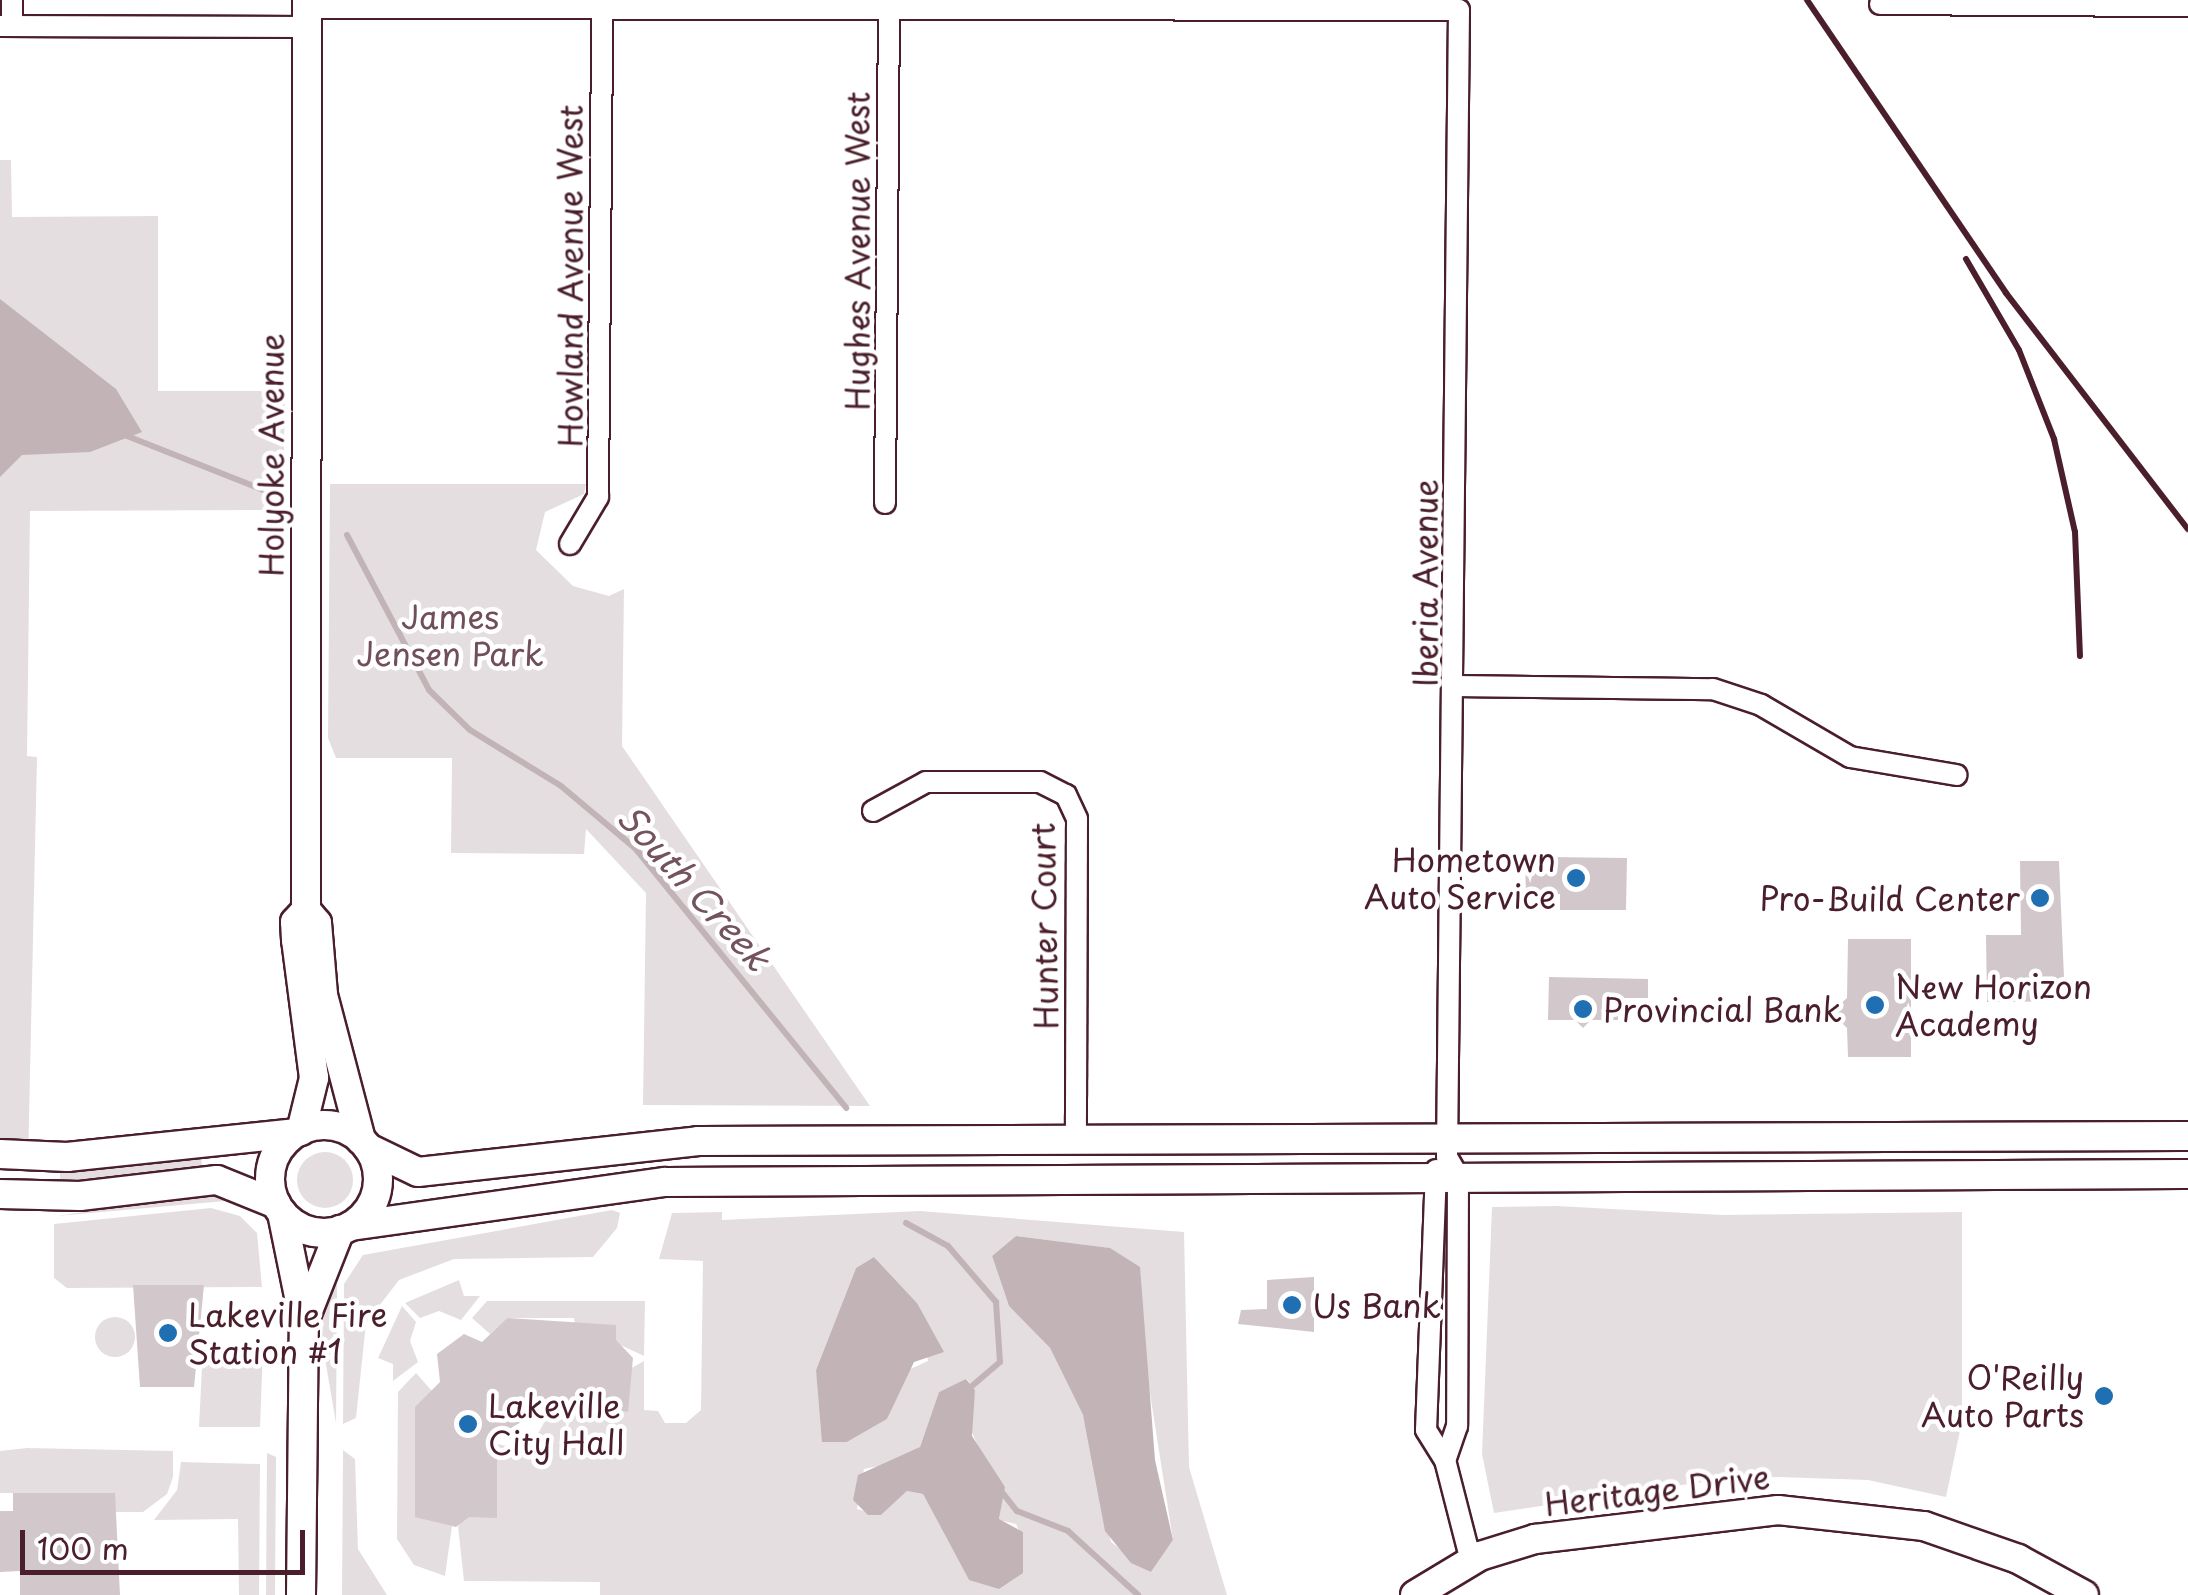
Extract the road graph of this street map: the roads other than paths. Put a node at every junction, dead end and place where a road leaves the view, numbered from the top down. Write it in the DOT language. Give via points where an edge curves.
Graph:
graph roads {
  1 [pos="12,0"];
  2 [pos="2024,3"];
  3 [pos="602,4"];
  4 [pos="1880,4"];
  5 [pos="889,6"];
  6 [pos="1169,6"];
  7 [pos="2188,6"];
  8 [pos="307,12"];
  9 [pos="6,26"];
  10 [pos="885,503"];
  11 [pos="570,544"];
  12 [pos="1454,686"];
  13 [pos="1956,775"];
  14 [pos="873,811"];
  15 [pos="306,910"];
  16 [pos="298,1132"];
  17 [pos="2188,1136"];
  18 [pos="1076,1140"];
  19 [pos="364,1144"];
  20 [pos="0,1154"];
  21 [pos="1446,1161"];
  22 [pos="2188,1174"];
  23 [pos="0,1194"];
  24 [pos="279,1208"];
  25 [pos="345,1228"];
  26 [pos="304,1321"];
  27 [pos="1446,1460"];
  28 [pos="1471,1561"];
  29 [pos="301,1595"];
  30 [pos="1415,1595"];
  31 [pos="2084,1595"];
  1 -- 9 [label="street"];
  2 -- 4 [label="street"];
  2 -- 7 [label="street"];
  3 -- 5 [label="street"];
  3 -- 8 [label="street"];
  3 -- 11 [label="street, Howland Avenue West" via="598,498"];
  5 -- 6 [label="street"];
  5 -- 10 [label="street, Hughes Avenue West"];
  6 -- 12 [label="street, Iberia Avenue" via="1459,10"];
  8 -- 9 [label="street"];
  8 -- 15 [label="main road, Holyoke Avenue"];
  12 -- 13 [label="street" via="1713,689 1761,705 1850,757"];
  12 -- 21 [label="street, Iberia Avenue"];
  14 -- 18 [label="street, Hunter Court" via="926,782 1040,782 1066,795 1077,819"];
  15 -- 16 [label="main road, Holyoke Avenue" via="295,922 296,953 314,1078"];
  15 -- 19 [label="main road, Holyoke Avenue" via="317,923 323,995"];
  16 -- 19 [label="main road" via="327,1125"];
  16 -- 20 [label="main road" via="67,1157"];
  16 -- 24 [label="main road" via="272,1165"];
  17 -- 21 [label="main road"];
  18 -- 19 [label="main road" via="640,1143 418,1172"];
  18 -- 21 [label="main road"];
  19 -- 25 [label="main road" via="377,1190"];
  21 -- 22 [label="main road"];
  21 -- 25 [label="main road" via="664,1182"];
  21 -- 27 [label="street, Iberia Avenue" via="1458,1426"];
  21 -- 27 [label="street, Iberia Avenue" via="1426,1430"];
  23 -- 24 [label="main road" via="80,1196 217,1180"];
  24 -- 25 [label="main road" via="308,1230"];
  24 -- 26 [label="main road"];
  25 -- 26 [label="main road"];
  26 -- 29 [label="main road"];
  27 -- 28 [label="street, Iberia Avenue"];
  28 -- 30 [label="main road, Heritage Drive"];
  28 -- 31 [label="main road, Heritage Drive" via="1514,1544 1610,1527 1724,1512 1824,1511 1967,1539"];
}
